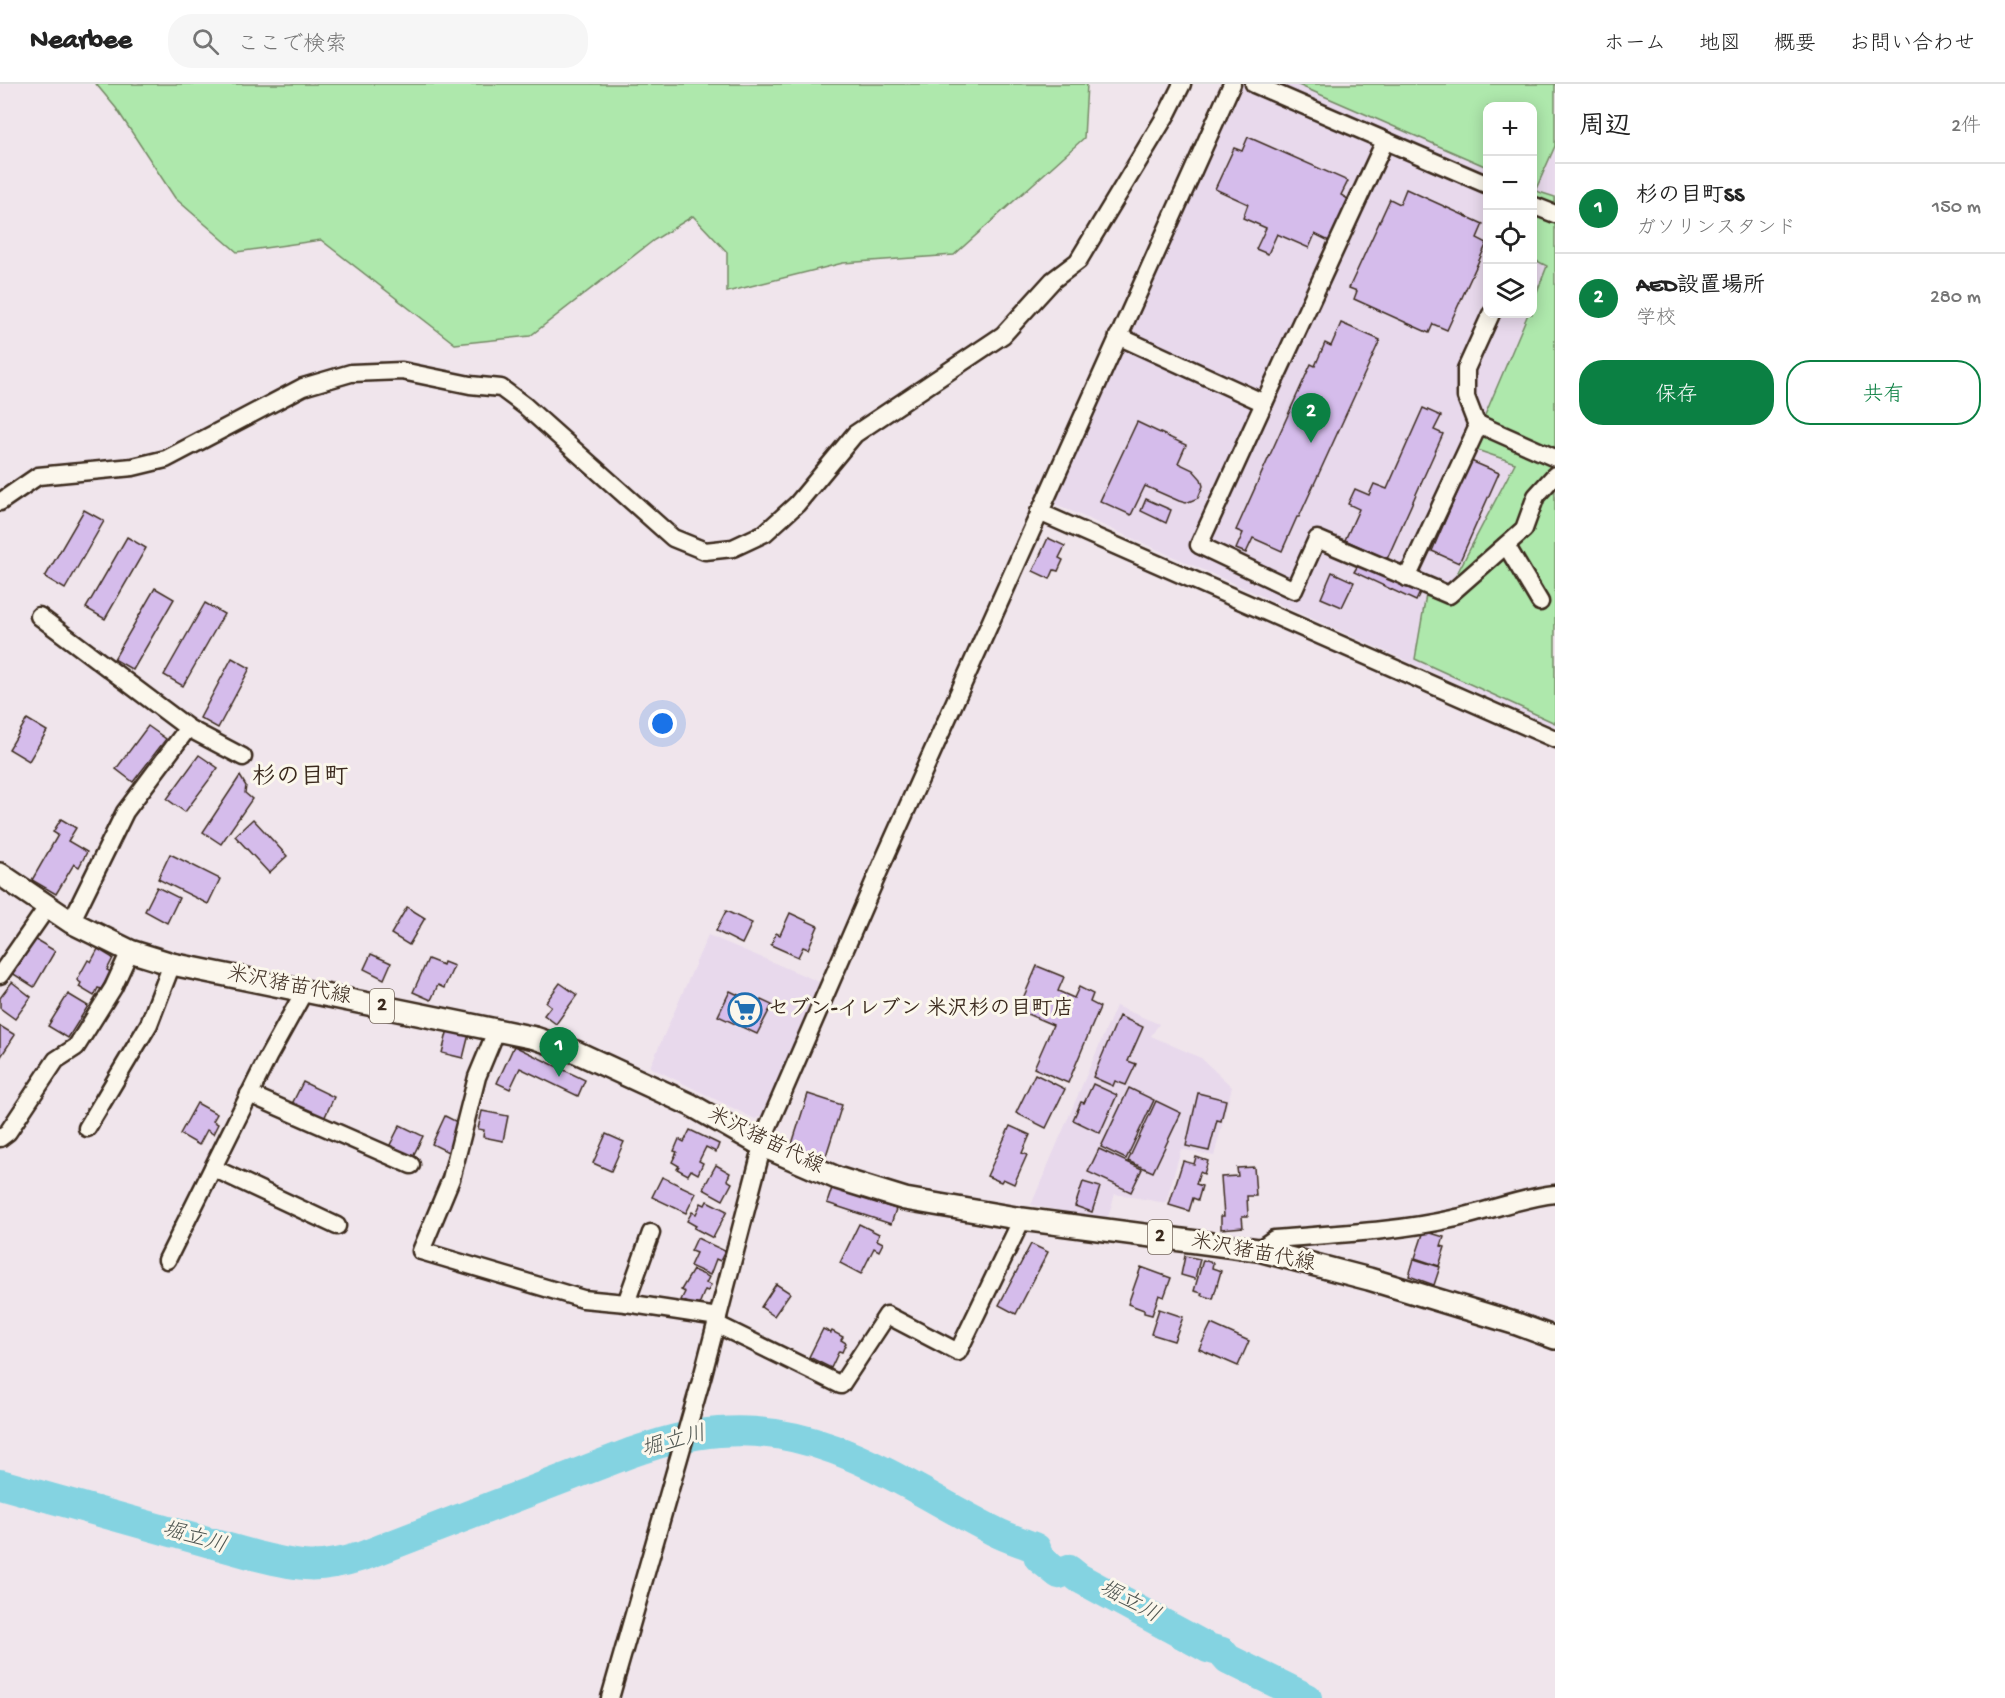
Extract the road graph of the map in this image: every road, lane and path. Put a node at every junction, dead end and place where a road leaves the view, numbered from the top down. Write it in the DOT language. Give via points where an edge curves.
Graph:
graph roads {
  1 [pos="1182,84"];
  2 [pos="1232,84"];
  3 [pos="1254,84"];
  4 [pos="1385,141"];
  5 [pos="1483,183"];
  6 [pos="1537,207"];
  7 [pos="1555,214"];
  8 [pos="1489,318"];
  9 [pos="1118,336"];
  10 [pos="1264,403"];
  11 [pos="1479,424"];
  12 [pos="1555,458"];
  13 [pos="1555,475"];
  14 [pos="0,502"];
  15 [pos="1039,512"];
  16 [pos="1506,545"];
  17 [pos="1407,578"];
  18 [pos="1540,602"];
  19 [pos="39,616"];
  20 [pos="188,728"];
  21 [pos="1555,739"];
  22 [pos="243,757"];
  23 [pos="0,874"];
  24 [pos="48,906"];
  25 [pos="71,922"];
  26 [pos="130,951"];
  27 [pos="172,964"];
  28 [pos="0,975"];
  29 [pos="305,990"];
  30 [pos="497,1029"];
  31 [pos="249,1095"];
  32 [pos="87,1128"];
  33 [pos="0,1138"];
  34 [pos="763,1146"];
  35 [pos="411,1165"];
  36 [pos="213,1168"];
  37 [pos="1555,1194"];
  38 [pos="1022,1219"];
  39 [pos="338,1226"];
  40 [pos="651,1233"];
  41 [pos="1258,1250"];
  42 [pos="167,1260"];
  43 [pos="626,1304"];
  44 [pos="717,1321"];
  45 [pos="1555,1338"];
  46 [pos="610,1698"];
  1 -- 14 [label="street" via="1078,261 1053,280 1003,335 855,434 797,504 765,533 733,548 705,551 673,538 501,388 402,371 351,373 303,387 166,459 133,467 38,476"];
  2 -- 9 [label="street"];
  3 -- 4 [label="street"];
  4 -- 5 [label="street"];
  4 -- 10 [label="street"];
  6 -- 7 [label="street"];
  8 -- 11 [label="street" via="1466,369 1466,397"];
  9 -- 10 [label="street"];
  9 -- 15 [label="street"];
  10 -- 17 [label="street" via="1199,545 1294,590 1317,539"];
  11 -- 12 [label="street"];
  11 -- 17 [label="street"];
  13 -- 16 [label="street" via="1536,496 1524,529"];
  15 -- 21 [label="street"];
  15 -- 34 [label="street" via="882,864"];
  16 -- 17 [label="street" via="1449,595"];
  16 -- 18 [label="street"];
  19 -- 20 [label="street"];
  20 -- 22 [label="street"];
  20 -- 25 [label="street" via="125,812"];
  23 -- 24 [label="main road, 米沢猪苗代線 / 2"];
  24 -- 25 [label="main road, 米沢猪苗代線 / 2"];
  24 -- 28 [label="street"];
  25 -- 26 [label="main road, 米沢猪苗代線 / 2"];
  26 -- 27 [label="main road, 米沢猪苗代線 / 2"];
  26 -- 33 [label="street" via="113,988 76,1047 56,1060"];
  27 -- 29 [label="main road, 米沢猪苗代線 / 2"];
  27 -- 32 [label="street" via="149,1024"];
  29 -- 30 [label="main road, 米沢猪苗代線 / 2"];
  29 -- 31 [label="street"];
  30 -- 34 [label="main road, 米沢猪苗代線 / 2" via="576,1052 691,1105"];
  30 -- 43 [label="street" via="477,1077 451,1179 421,1251 583,1299"];
  31 -- 35 [label="street"];
  31 -- 36 [label="street"];
  34 -- 38 [label="main road, 米沢猪苗代線 / 2" via="837,1178 905,1199"];
  34 -- 44 [label="street"];
  36 -- 39 [label="street"];
  36 -- 42 [label="street"];
  37 -- 41 [label="street" via="1408,1227 1274,1239"];
  38 -- 41 [label="main road, 米沢猪苗代線 / 2"];
  38 -- 44 [label="street" via="958,1352 887,1315 841,1385"];
  40 -- 43 [label="street"];
  41 -- 45 [label="main road, 米沢猪苗代線 / 2" via="1369,1279"];
  43 -- 44 [label="street"];
  44 -- 46 [label="street"];
}
